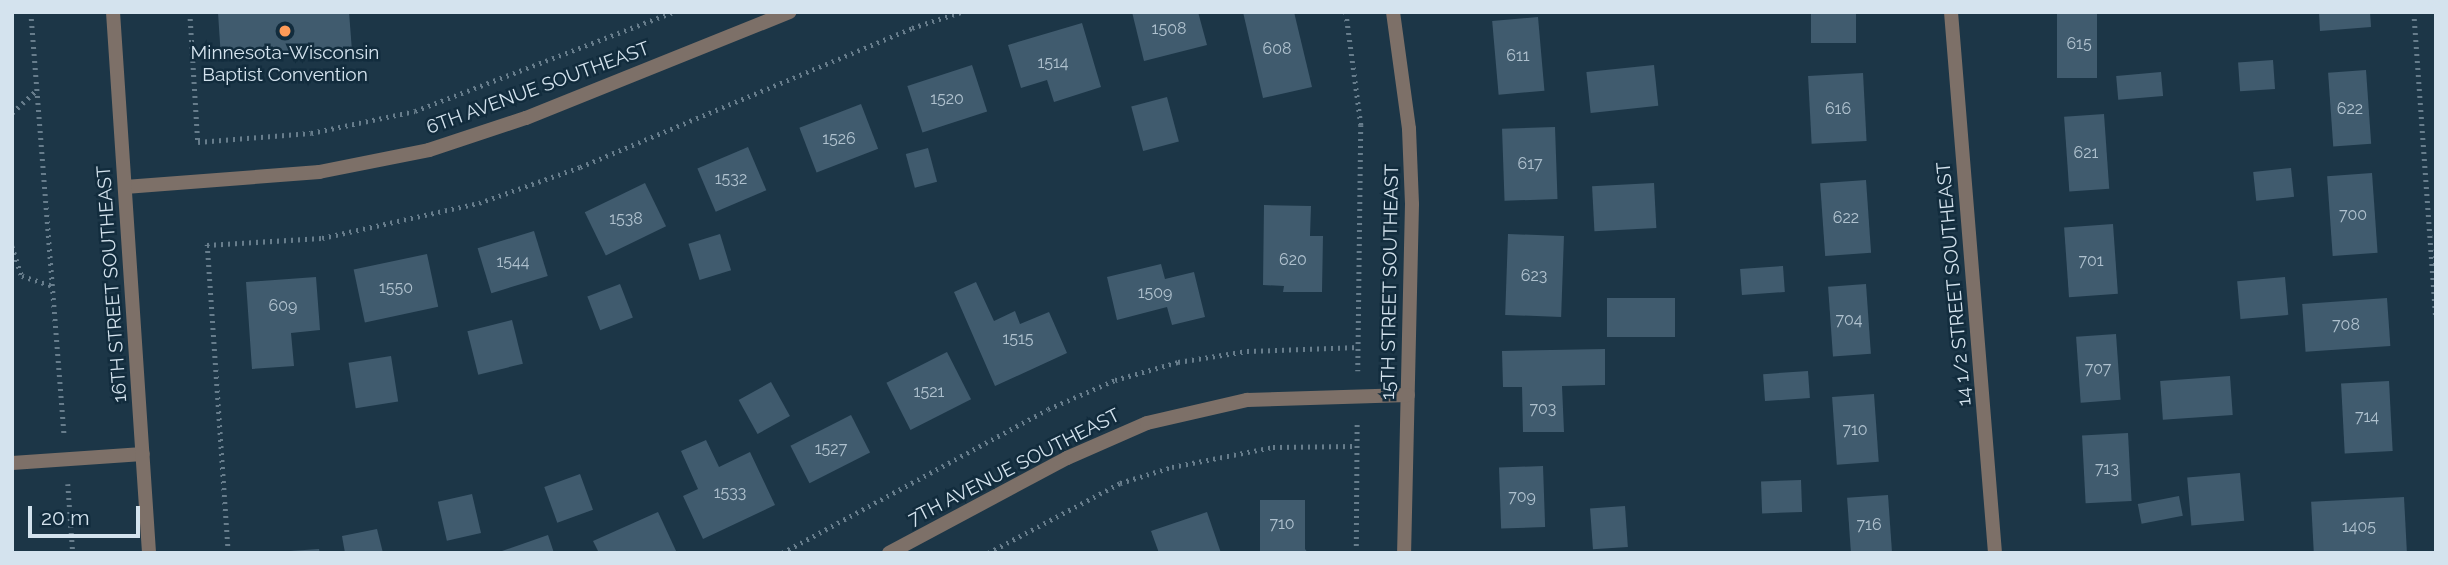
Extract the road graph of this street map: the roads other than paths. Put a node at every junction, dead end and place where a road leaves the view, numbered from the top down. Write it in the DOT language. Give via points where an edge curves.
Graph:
graph roads {
  1 [pos="113,12"];
  2 [pos="790,12"];
  3 [pos="1394,12"];
  4 [pos="1951,12"];
  5 [pos="125,187"];
  6 [pos="1408,395"];
  7 [pos="143,454"];
  8 [pos="12,463"];
  9 [pos="149,553"];
  10 [pos="889,553"];
  11 [pos="1404,553"];
  12 [pos="1996,553"];
  1 -- 5 [label="street, 16TH STREET SOUTHEAST"];
  2 -- 5 [label="street, 6TH AVENUE SOUTHEAST" via="526,118 429,150 318,172"];
  3 -- 6 [label="street, 15TH STREET SOUTHEAST" via="1410,141"];
  4 -- 12 [label="street, 14 1/2 STREET SOUTHEAST"];
  5 -- 7 [label="street, 16TH STREET SOUTHEAST"];
  6 -- 10 [label="street, 7TH AVENUE SOUTHEAST" via="1247,400 1147,423 1067,458"];
  6 -- 11 [label="street, 15TH STREET SOUTHEAST"];
  7 -- 8 [label="street"];
  7 -- 9 [label="street, 16TH STREET SOUTHEAST"];
}
